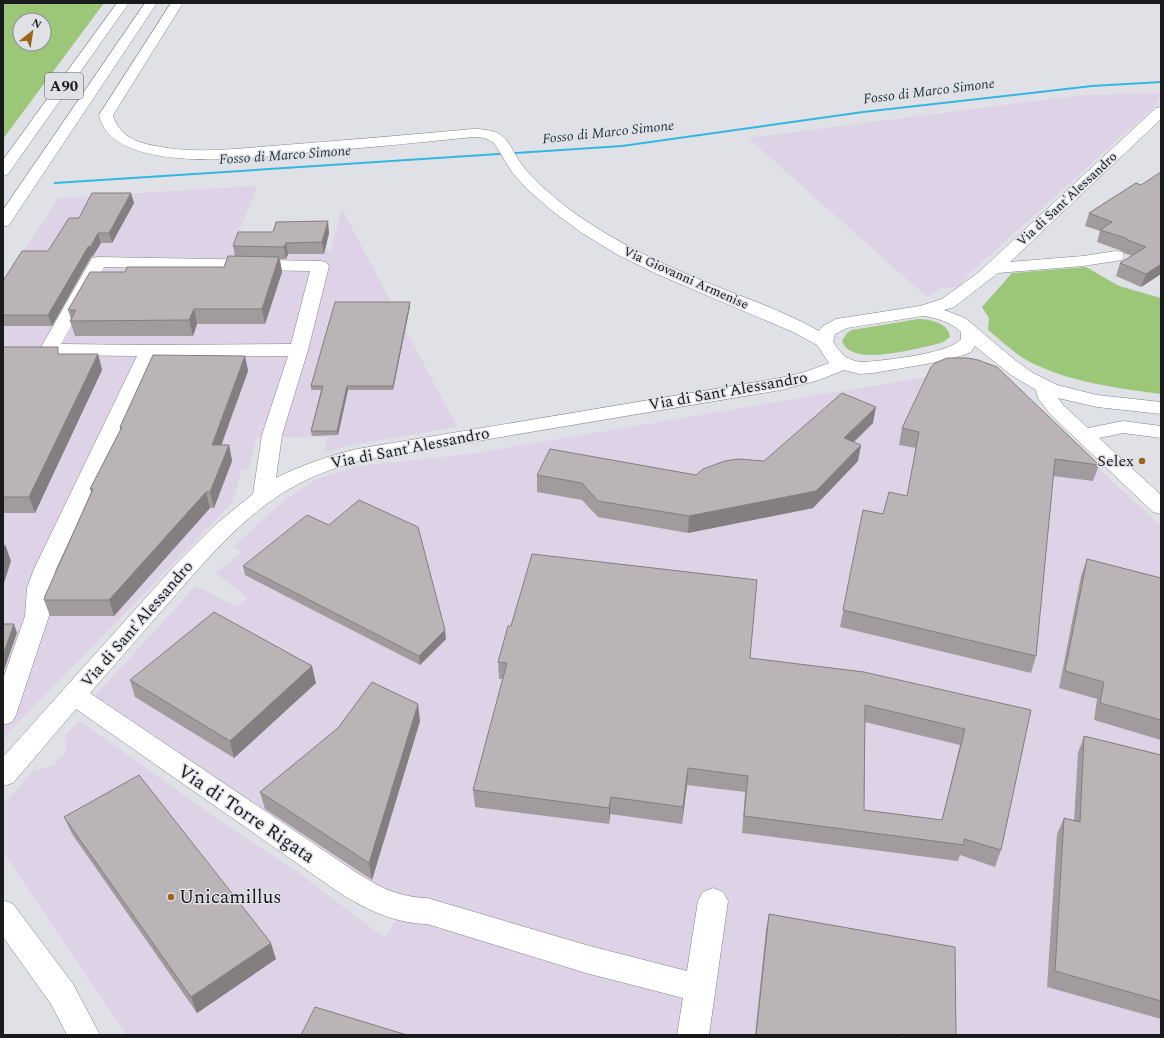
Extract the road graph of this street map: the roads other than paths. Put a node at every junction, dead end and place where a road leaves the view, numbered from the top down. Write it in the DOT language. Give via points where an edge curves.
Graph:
graph roads {
  1 [pos="123,3"];
  2 [pos="151,3"];
  3 [pos="177,3"];
  4 [pos="1161,111"];
  5 [pos="4,170"];
  6 [pos="3,222"];
  7 [pos="1116,256"];
  8 [pos="993,268"];
  9 [pos="972,286"];
  10 [pos="760,310"];
  11 [pos="923,311"];
  12 [pos="842,323"];
  13 [pos="967,328"];
  14 [pos="824,342"];
  15 [pos="299,350"];
  16 [pos="149,351"];
  17 [pos="949,354"];
  18 [pos="844,364"];
  19 [pos="1038,383"];
  20 [pos="1161,408"];
  21 [pos="1161,432"];
  22 [pos="1084,435"];
  23 [pos="263,496"];
  24 [pos="1161,506"];
  25 [pos="74,695"];
  26 [pos="3,715"];
  27 [pos="3,775"];
  28 [pos="713,901"];
  29 [pos="3,913"];
  30 [pos="699,988"];
  31 [pos="84,1035"];
  32 [pos="693,1035"];
  1 -- 5 [label="main road, A90"];
  2 -- 6 [label="main road, A90"];
  3 -- 10 [label="main road, Via Giovanni Armenise" via="109,110 106,122 108,128 117,136 137,145 177,154 232,154 473,133 493,136 501,141 522,174 549,200 601,238 663,270"];
  4 -- 8 [label="main road, Via di Sant'Alessandro"];
  7 -- 8 [label="main road"];
  8 -- 9 [label="main road, Via di Sant'Alessandro"];
  9 -- 11 [label="main road, Via di Sant'Alessandro" via="948,303"];
  9 -- 13 [label="main road" via="966,300"];
  10 -- 12 [label="main road, Via Giovanni Armenise"];
  10 -- 14 [label="main road, Via Giovanni Armenise" via="797,326"];
  11 -- 12 [label="main road, Via di Sant'Alessandro"];
  11 -- 13 [label="main road, Via di Sant'Alessandro" via="947,316"];
  12 -- 14 [label="main road, Via di Sant'Alessandro" via="829,330"];
  13 -- 17 [label="main road" via="970,338 966,345"];
  13 -- 19 [label="main road, Via di Sant'Alessandro" via="997,355"];
  14 -- 18 [label="main road" via="831,355"];
  15 -- 16 [label="main road"];
  15 -- 16 [label="main road" via="320,266 98,262 49,349"];
  15 -- 23 [label="main road" via="272,435"];
  16 -- 26 [label="main road" via="45,569 39,588 36,616"];
  17 -- 18 [label="main road" via="865,368"];
  17 -- 19 [label="main road" via="984,363"];
  18 -- 23 [label="main road, Via di Sant'Alessandro" via="781,384 344,458 300,473"];
  19 -- 20 [label="main road" via="1084,398"];
  19 -- 22 [label="main road" via="1050,402"];
  21 -- 22 [label="main road" via="1123,427"];
  22 -- 24 [label="main road"];
  23 -- 25 [label="main road, Via di Sant'Alessandro" via="223,530 184,570"];
  25 -- 27 [label="main road, Via di Sant'Alessandro"];
  25 -- 30 [label="main road, Via di Torre Rigata" via="363,892 395,908 412,912 427,911 586,959"];
  28 -- 30 [label="main road"];
  29 -- 31 [label="main road" via="62,994"];
  30 -- 32 [label="main road"];
}
